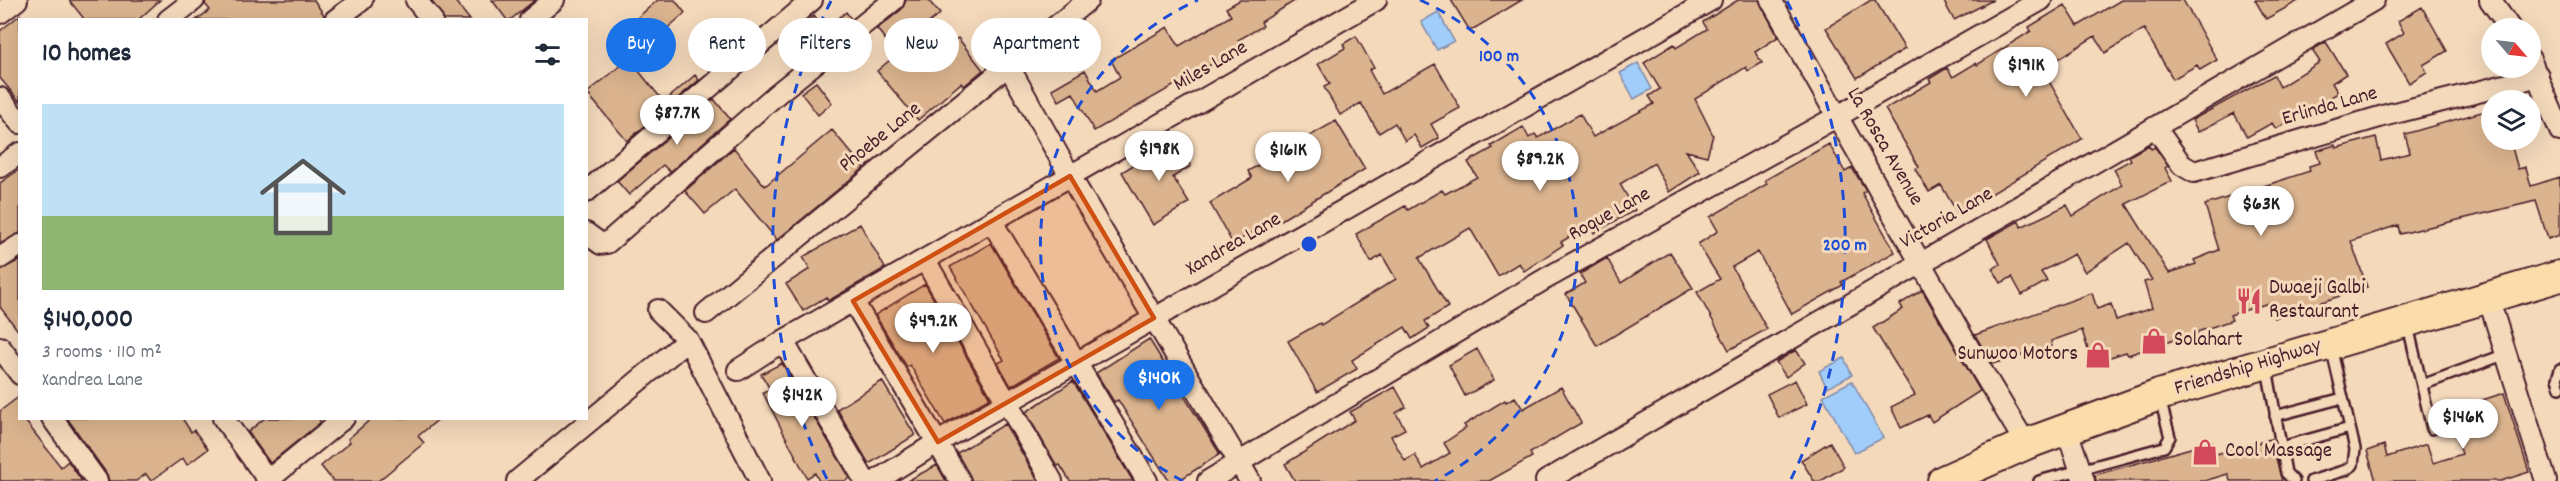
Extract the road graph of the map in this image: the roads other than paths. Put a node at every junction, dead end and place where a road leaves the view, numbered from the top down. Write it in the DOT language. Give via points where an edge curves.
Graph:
graph roads {
  1 [pos="17,0"];
  2 [pos="194,0"];
  3 [pos="362,0"];
  4 [pos="416,0"];
  5 [pos="554,0"];
  6 [pos="812,0"];
  7 [pos="894,0"];
  8 [pos="1088,0"];
  9 [pos="1376,0"];
  10 [pos="1711,0"];
  11 [pos="1771,0"];
  12 [pos="2041,0"];
  13 [pos="2374,0"];
  14 [pos="2490,0"];
  15 [pos="0,13"];
  16 [pos="171,18"];
  17 [pos="338,18"];
  18 [pos="430,18"];
  19 [pos="532,18"];
  20 [pos="1066,18"];
  21 [pos="2503,18"];
  22 [pos="999,72"];
  23 [pos="1012,72"];
  24 [pos="2524,78"];
  25 [pos="2538,78"];
  26 [pos="0,98"];
  27 [pos="1838,116"];
  28 [pos="18,120"];
  29 [pos="2155,127"];
  30 [pos="2560,131"];
  31 [pos="18,154"];
  32 [pos="0,167"];
  33 [pos="1070,176"];
  34 [pos="588,190"];
  35 [pos="992,222"];
  36 [pos="588,234"];
  37 [pos="18,246"];
  38 [pos="0,258"];
  39 [pos="925,260"];
  40 [pos="1922,261"];
  41 [pos="2560,276"];
  42 [pos="2488,297"];
  43 [pos="853,302"];
  44 [pos="658,310"];
  45 [pos="706,313"];
  46 [pos="1154,318"];
  47 [pos="2407,321"];
  48 [pos="688,340"];
  49 [pos="783,341"];
  50 [pos="2330,344"];
  51 [pos="0,347"];
  52 [pos="2506,354"];
  53 [pos="1077,362"];
  54 [pos="2266,363"];
  55 [pos="2560,369"];
  56 [pos="738,370"];
  57 [pos="18,371"];
  58 [pos="2422,384"];
  59 [pos="2560,388"];
  60 [pos="2159,395"];
  61 [pos="2343,398"];
  62 [pos="1007,402"];
  63 [pos="2275,416"];
  64 [pos="53,420"];
  65 [pos="224,420"];
  66 [pos="342,420"];
  67 [pos="2350,428"];
  68 [pos="2070,429"];
  69 [pos="2432,429"];
  70 [pos="938,442"];
  71 [pos="2026,444"];
  72 [pos="2281,447"];
  73 [pos="1240,463"];
  74 [pos="2082,475"];
  75 [pos="1950,480"];
  76 [pos="97,481"];
  77 [pos="267,481"];
  78 [pos="517,481"];
  79 [pos="760,481"];
  80 [pos="865,481"];
  81 [pos="876,481"];
  82 [pos="960,481"];
  83 [pos="1052,481"];
  84 [pos="1147,481"];
  85 [pos="1208,481"];
  86 [pos="1250,481"];
  87 [pos="1546,481"];
  88 [pos="2039,481"];
  89 [pos="2294,481"];
  90 [pos="2311,481"];
  91 [pos="2546,481"];
  1 -- 15 [label="street"];
  2 -- 16 [label="street"];
  3 -- 17 [label="street"];
  4 -- 18 [label="street"];
  5 -- 19 [label="street"];
  6 -- 34 [label="street"];
  7 -- 36 [label="street" via="778,93 607,243 601,244"];
  8 -- 20 [label="street, Phoebe Lane"];
  9 -- 33 [label="street, Miles Lane"];
  10 -- 46 [label="street, Xandrea Lane"];
  11 -- 27 [label="street, La Rosca Avenue"];
  12 -- 27 [label="street, Roque Lane"];
  13 -- 29 [label="street, Victoria Lane"];
  14 -- 21 [label="street"];
  22 -- 45 [label="street, Phoebe Lane"];
  23 -- 33 [label="street"];
  24 -- 29 [label="street, Erlinda Lane" via="2194,172 2182,165"];
  25 -- 30 [label="street"];
  26 -- 28 [label="street"];
  27 -- 40 [label="street, La Rosca Avenue"];
  27 -- 73 [label="street, Roque Lane" via="1545,279"];
  29 -- 40 [label="street, Victoria Lane"];
  31 -- 32 [label="street"];
  33 -- 35 [label="street, Miles Lane"];
  33 -- 46 [label="street"];
  35 -- 39 [label="street, Miles Lane"];
  35 -- 53 [label="street"];
  37 -- 38 [label="street"];
  39 -- 43 [label="street, Miles Lane"];
  39 -- 62 [label="street"];
  40 -- 71 [label="street, La Rosca Avenue"];
  40 -- 87 [label="street, Victoria Lane"];
  41 -- 42 [label="main road, Friendship Highway"];
  42 -- 47 [label="main road, Friendship Highway"];
  42 -- 52 [label="street"];
  43 -- 49 [label="street, Miles Lane"];
  43 -- 70 [label="street"];
  44 -- 48 [label="street"];
  46 -- 53 [label="street, Xandrea Lane"];
  46 -- 73 [label="street"];
  47 -- 50 [label="main road, Friendship Highway"];
  47 -- 58 [label="lane"];
  48 -- 78 [label="street"];
  48 -- 79 [label="street"];
  49 -- 56 [label="street, Miles Lane"];
  49 -- 80 [label="street"];
  50 -- 54 [label="main road, Friendship Highway"];
  50 -- 61 [label="lane"];
  51 -- 57 [label="street"];
  52 -- 58 [label="lane"];
  52 -- 91 [label="street"];
  53 -- 62 [label="street, Xandrea Lane"];
  53 -- 84 [label="street"];
  54 -- 60 [label="main road, Friendship Highway"];
  54 -- 63 [label="lane"];
  55 -- 59 [label="lane"];
  58 -- 69 [label="lane"];
  60 -- 68 [label="main road, Friendship Highway"];
  60 -- 74 [label="lane" via="2170,437 2168,443"];
  61 -- 63 [label="lane"];
  61 -- 67 [label="lane"];
  62 -- 70 [label="street, Xandrea Lane"];
  62 -- 83 [label="street"];
  63 -- 72 [label="lane"];
  64 -- 76 [label="street"];
  65 -- 77 [label="street"];
  66 -- 77 [label="street"];
  67 -- 72 [label="lane"];
  67 -- 90 [label="lane" via="2355,449 2353,465"];
  68 -- 71 [label="main road, Friendship Highway"];
  68 -- 74 [label="street"];
  70 -- 81 [label="street, Xandrea Lane"];
  70 -- 82 [label="street"];
  71 -- 75 [label="main road, Friendship Highway"];
  72 -- 89 [label="lane" via="2286,472"];
  73 -- 85 [label="street, Roque Lane"];
  73 -- 86 [label="street"];
  74 -- 88 [label="lane"];
}
